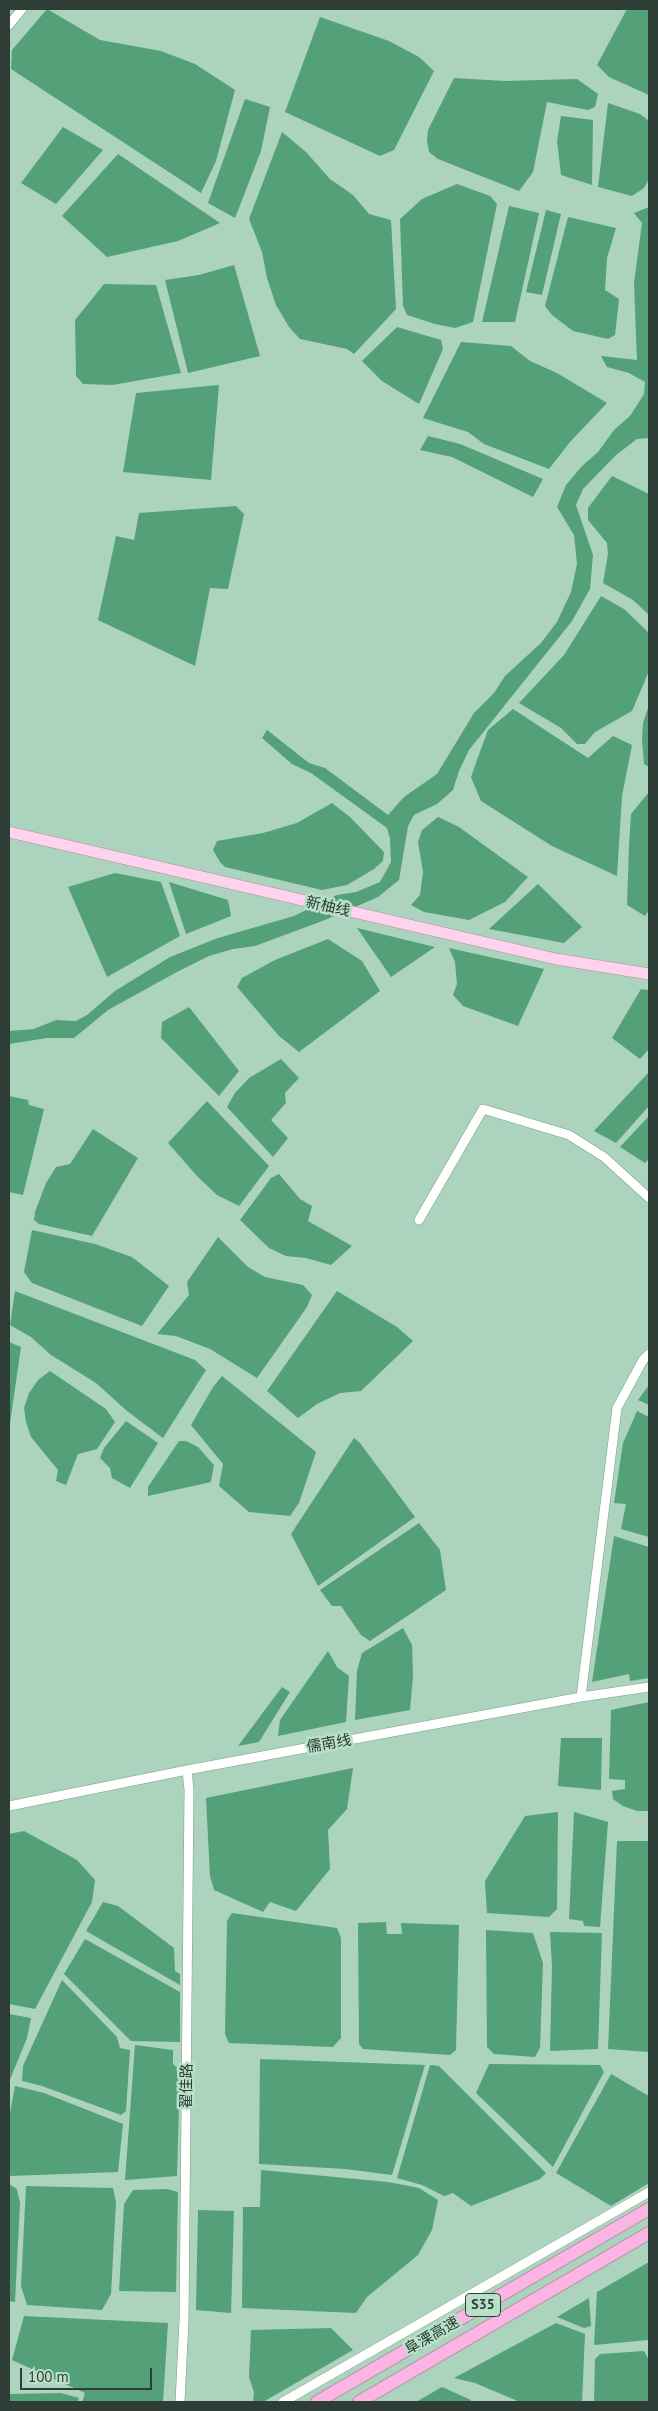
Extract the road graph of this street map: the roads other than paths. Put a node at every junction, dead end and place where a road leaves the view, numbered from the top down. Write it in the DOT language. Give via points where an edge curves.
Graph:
graph roads {
  1 [pos="22,9"];
  2 [pos="9,25"];
  3 [pos="9,832"];
  4 [pos="649,974"];
  5 [pos="649,1198"];
  6 [pos="419,1220"];
  7 [pos="649,1354"];
  8 [pos="649,1687"];
  9 [pos="581,1697"];
  10 [pos="188,1770"];
  11 [pos="9,1806"];
  12 [pos="649,2192"];
  13 [pos="649,2208"];
  14 [pos="649,2234"];
  15 [pos="180,2402"];
  16 [pos="283,2402"];
  17 [pos="317,2402"];
  18 [pos="359,2402"];
  1 -- 2 [label="street"];
  3 -- 4 [label="main road, 新柚线" via="556,959"];
  5 -- 6 [label="street" via="604,1157 569,1135 483,1109"];
  7 -- 9 [label="street" via="617,1408"];
  8 -- 9 [label="street, 儒南线"];
  9 -- 10 [label="street, 儒南线"];
  10 -- 11 [label="street, 儒南线"];
  10 -- 15 [label="street, 翟佳路" via="184,2320"];
  12 -- 16 [label="street"];
  13 -- 17 [label="highway, 阜溧高速 / S35"];
  14 -- 18 [label="highway, 阜溧高速 / S35"];
}
